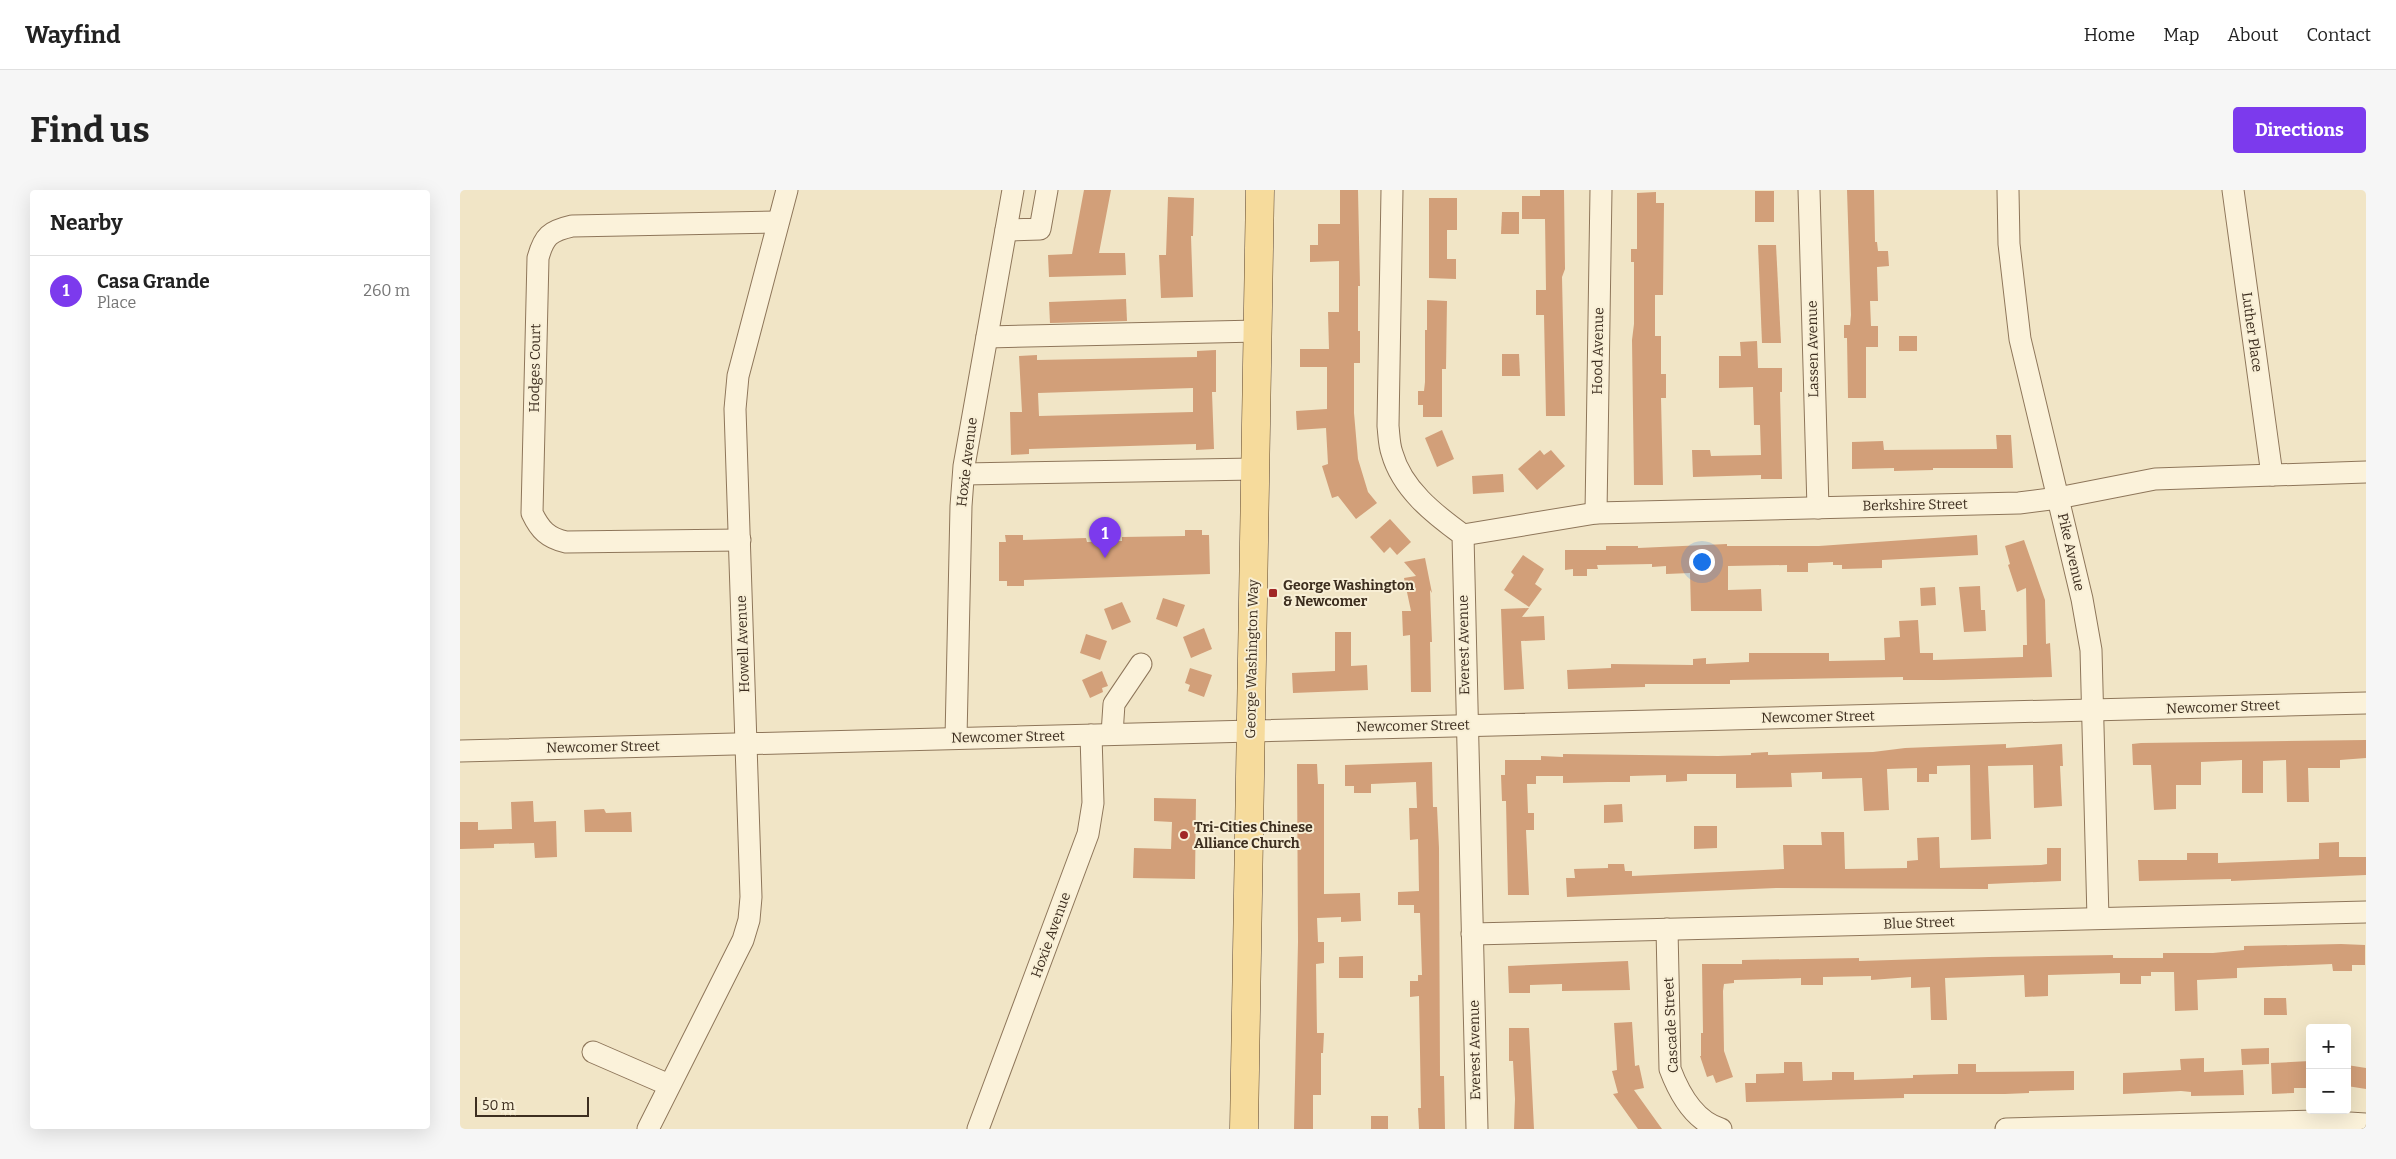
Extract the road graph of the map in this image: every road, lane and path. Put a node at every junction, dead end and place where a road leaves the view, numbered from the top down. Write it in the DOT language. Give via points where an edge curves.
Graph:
graph roads {
  1 [pos="787,190"];
  2 [pos="1013,190"];
  3 [pos="1047,190"];
  4 [pos="1260,190"];
  5 [pos="1392,190"];
  6 [pos="1601,190"];
  7 [pos="1809,190"];
  8 [pos="2008,190"];
  9 [pos="2233,190"];
  10 [pos="778,222"];
  11 [pos="1006,230"];
  12 [pos="1258,331"];
  13 [pos="986,337"];
  14 [pos="1255,469"];
  15 [pos="2366,472"];
  16 [pos="964,474"];
  17 [pos="2272,475"];
  18 [pos="2058,498"];
  19 [pos="1818,508"];
  20 [pos="1596,513"];
  21 [pos="1463,536"];
  22 [pos="740,540"];
  23 [pos="1141,664"];
  24 [pos="2366,702"];
  25 [pos="2093,710"];
  26 [pos="1466,725"];
  27 [pos="1251,730"];
  28 [pos="1112,734"];
  29 [pos="1091,735"];
  30 [pos="956,738"];
  31 [pos="746,744"];
  32 [pos="460,751"];
  33 [pos="2366,912"];
  34 [pos="2098,918"];
  35 [pos="1667,930"];
  36 [pos="1472,934"];
  37 [pos="593,1052"];
  38 [pos="669,1085"];
  39 [pos="2366,1124"];
  40 [pos="648,1129"];
  41 [pos="978,1129"];
  42 [pos="1244,1129"];
  43 [pos="1477,1129"];
  44 [pos="1721,1129"];
  45 [pos="2006,1129"];
  1 -- 10 [label="street, Howell Avenue"];
  2 -- 11 [label="street, Hoxie Avenue"];
  3 -- 11 [label="street" via="1040,229"];
  4 -- 12 [label="main road, George Washington Way"];
  5 -- 21 [label="street" via="1388,426 1391,452 1400,474 1412,490"];
  6 -- 20 [label="street, Hood Avenue"];
  7 -- 19 [label="street, Lassen Avenue"];
  8 -- 18 [label="street, Pike Avenue" via="2012,282 2020,339"];
  9 -- 17 [label="street, Luther Place"];
  10 -- 22 [label="street, Howell Avenue" via="738,376"];
  10 -- 22 [label="street, Hodges Court" via="572,226 554,230 542,243 538,258 532,513 538,527 552,539 566,542"];
  11 -- 13 [label="street, Hoxie Avenue"];
  12 -- 13 [label="street"];
  12 -- 14 [label="main road, George Washington Way"];
  13 -- 16 [label="street, Hoxie Avenue"];
  14 -- 16 [label="street"];
  14 -- 27 [label="main road, George Washington Way"];
  15 -- 17 [label="street, Berkshire Street"];
  16 -- 30 [label="street, Hoxie Avenue"];
  17 -- 18 [label="street, Berkshire Street" via="2155,479"];
  18 -- 19 [label="street, Berkshire Street" via="2018,503"];
  18 -- 25 [label="street, Pike Avenue" via="2091,650"];
  19 -- 20 [label="street, Berkshire Street"];
  20 -- 21 [label="street, Berkshire Street"];
  21 -- 26 [label="street, Everest Avenue"];
  22 -- 31 [label="street, Howell Avenue"];
  23 -- 28 [label="street" via="1114,704"];
  24 -- 25 [label="street, Newcomer Street"];
  25 -- 26 [label="street, Newcomer Street"];
  25 -- 34 [label="street, Pike Avenue"];
  26 -- 27 [label="street, Newcomer Street"];
  26 -- 36 [label="street, Everest Avenue"];
  27 -- 28 [label="street, Newcomer Street"];
  27 -- 42 [label="main road, George Washington Way"];
  28 -- 29 [label="street, Newcomer Street"];
  29 -- 30 [label="street, Newcomer Street"];
  29 -- 41 [label="street, Hoxie Avenue" via="1093,803 1088,834"];
  30 -- 31 [label="street, Newcomer Street"];
  31 -- 32 [label="street, Newcomer Street"];
  31 -- 38 [label="street, Howell Avenue" via="749,920 743,940"];
  33 -- 34 [label="street, Blue Street"];
  34 -- 35 [label="street, Blue Street"];
  35 -- 36 [label="street, Blue Street"];
  35 -- 44 [label="street, Cascade Street" via="1670,1070 1688,1104 1701,1118"];
  36 -- 43 [label="street, Everest Avenue"];
  37 -- 38 [label="street"];
  38 -- 40 [label="street, Howell Avenue"];
  39 -- 45 [label="street" via="2317,1121"];
}
